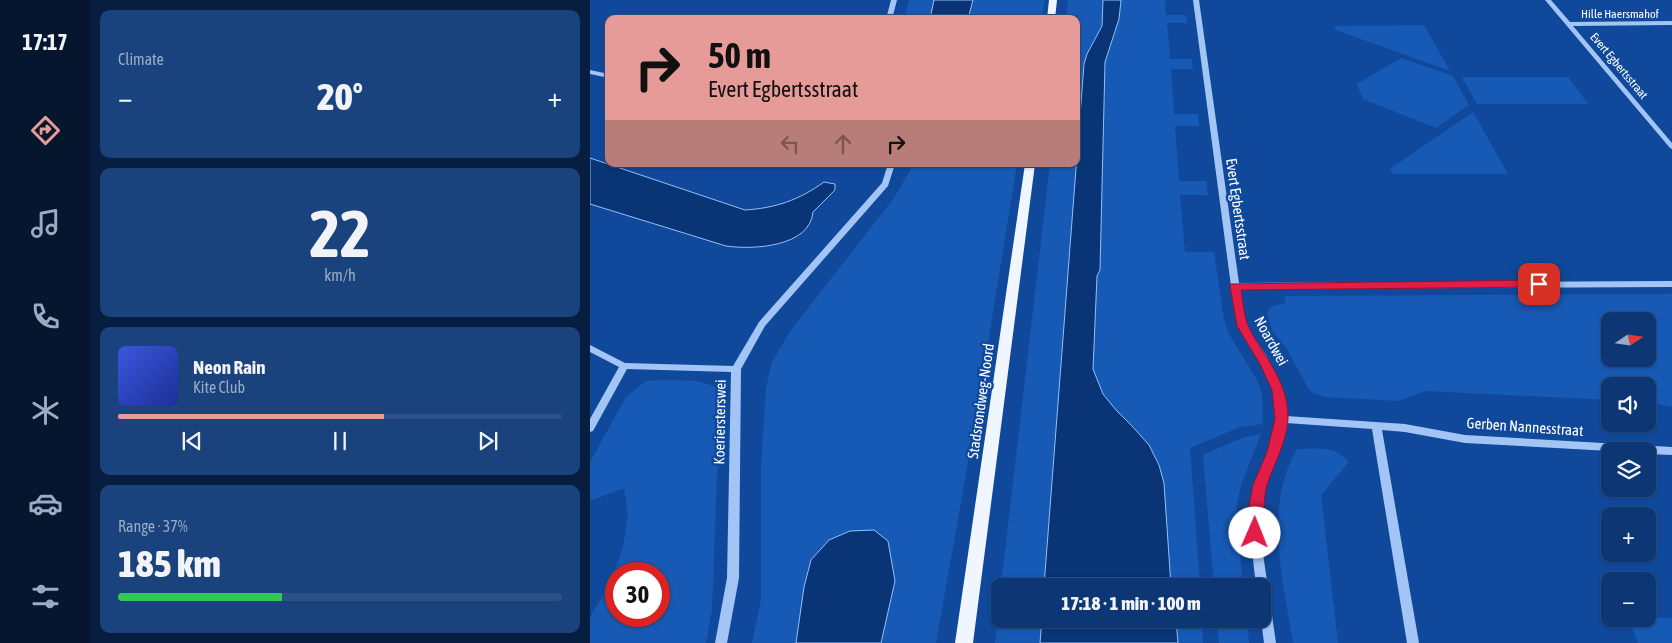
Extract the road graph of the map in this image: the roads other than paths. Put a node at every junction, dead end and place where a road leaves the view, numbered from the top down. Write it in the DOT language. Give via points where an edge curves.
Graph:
graph roads {
  1 [pos="894,0"];
  2 [pos="1053,0"];
  3 [pos="1196,0"];
  4 [pos="1548,0"];
  5 [pos="890,15"];
  6 [pos="1051,15"];
  7 [pos="1568,24"];
  8 [pos="1672,24"];
  9 [pos="590,72"];
  10 [pos="605,75"];
  11 [pos="1672,147"];
  12 [pos="890,167"];
  13 [pos="1030,167"];
  14 [pos="1672,284"];
  15 [pos="1235,286"];
  16 [pos="590,348"];
  17 [pos="624,366"];
  18 [pos="736,369"];
  19 [pos="1282,419"];
  20 [pos="1377,427"];
  21 [pos="590,428"];
  22 [pos="1672,451"];
  23 [pos="1261,578"];
  24 [pos="1268,628"];
  25 [pos="721,643"];
  26 [pos="964,643"];
  27 [pos="1270,643"];
  28 [pos="1413,643"];
  1 -- 5 [label="street"];
  2 -- 6 [label="main road"];
  3 -- 15 [label="street, Evert Egbertsstraat"];
  4 -- 7 [label="street, Evert Egbertsstraat"];
  7 -- 8 [label="street, Hille Haersmahof"];
  7 -- 11 [label="street, Evert Egbertsstraat"];
  9 -- 10 [label="street"];
  12 -- 18 [label="street, Koeriersterswei" via="885,184 762,324"];
  13 -- 26 [label="main road, Stadsrondweg-Noord"];
  14 -- 15 [label="street"];
  15 -- 19 [label="street, Noardwei" via="1242,326 1264,360 1278,390"];
  16 -- 17 [label="street"];
  17 -- 18 [label="street"];
  17 -- 21 [label="street"];
  18 -- 25 [label="street, Koeriersterswei" via="733,578"];
  19 -- 20 [label="street, Gerben Nannesstraat"];
  19 -- 23 [label="street, Noardwei" via="1256,506 1255,533"];
  20 -- 22 [label="street, Gerben Nannesstraat" via="1404,428 1465,439"];
  20 -- 28 [label="street"];
  24 -- 27 [label="street, Noardwei"];
}
